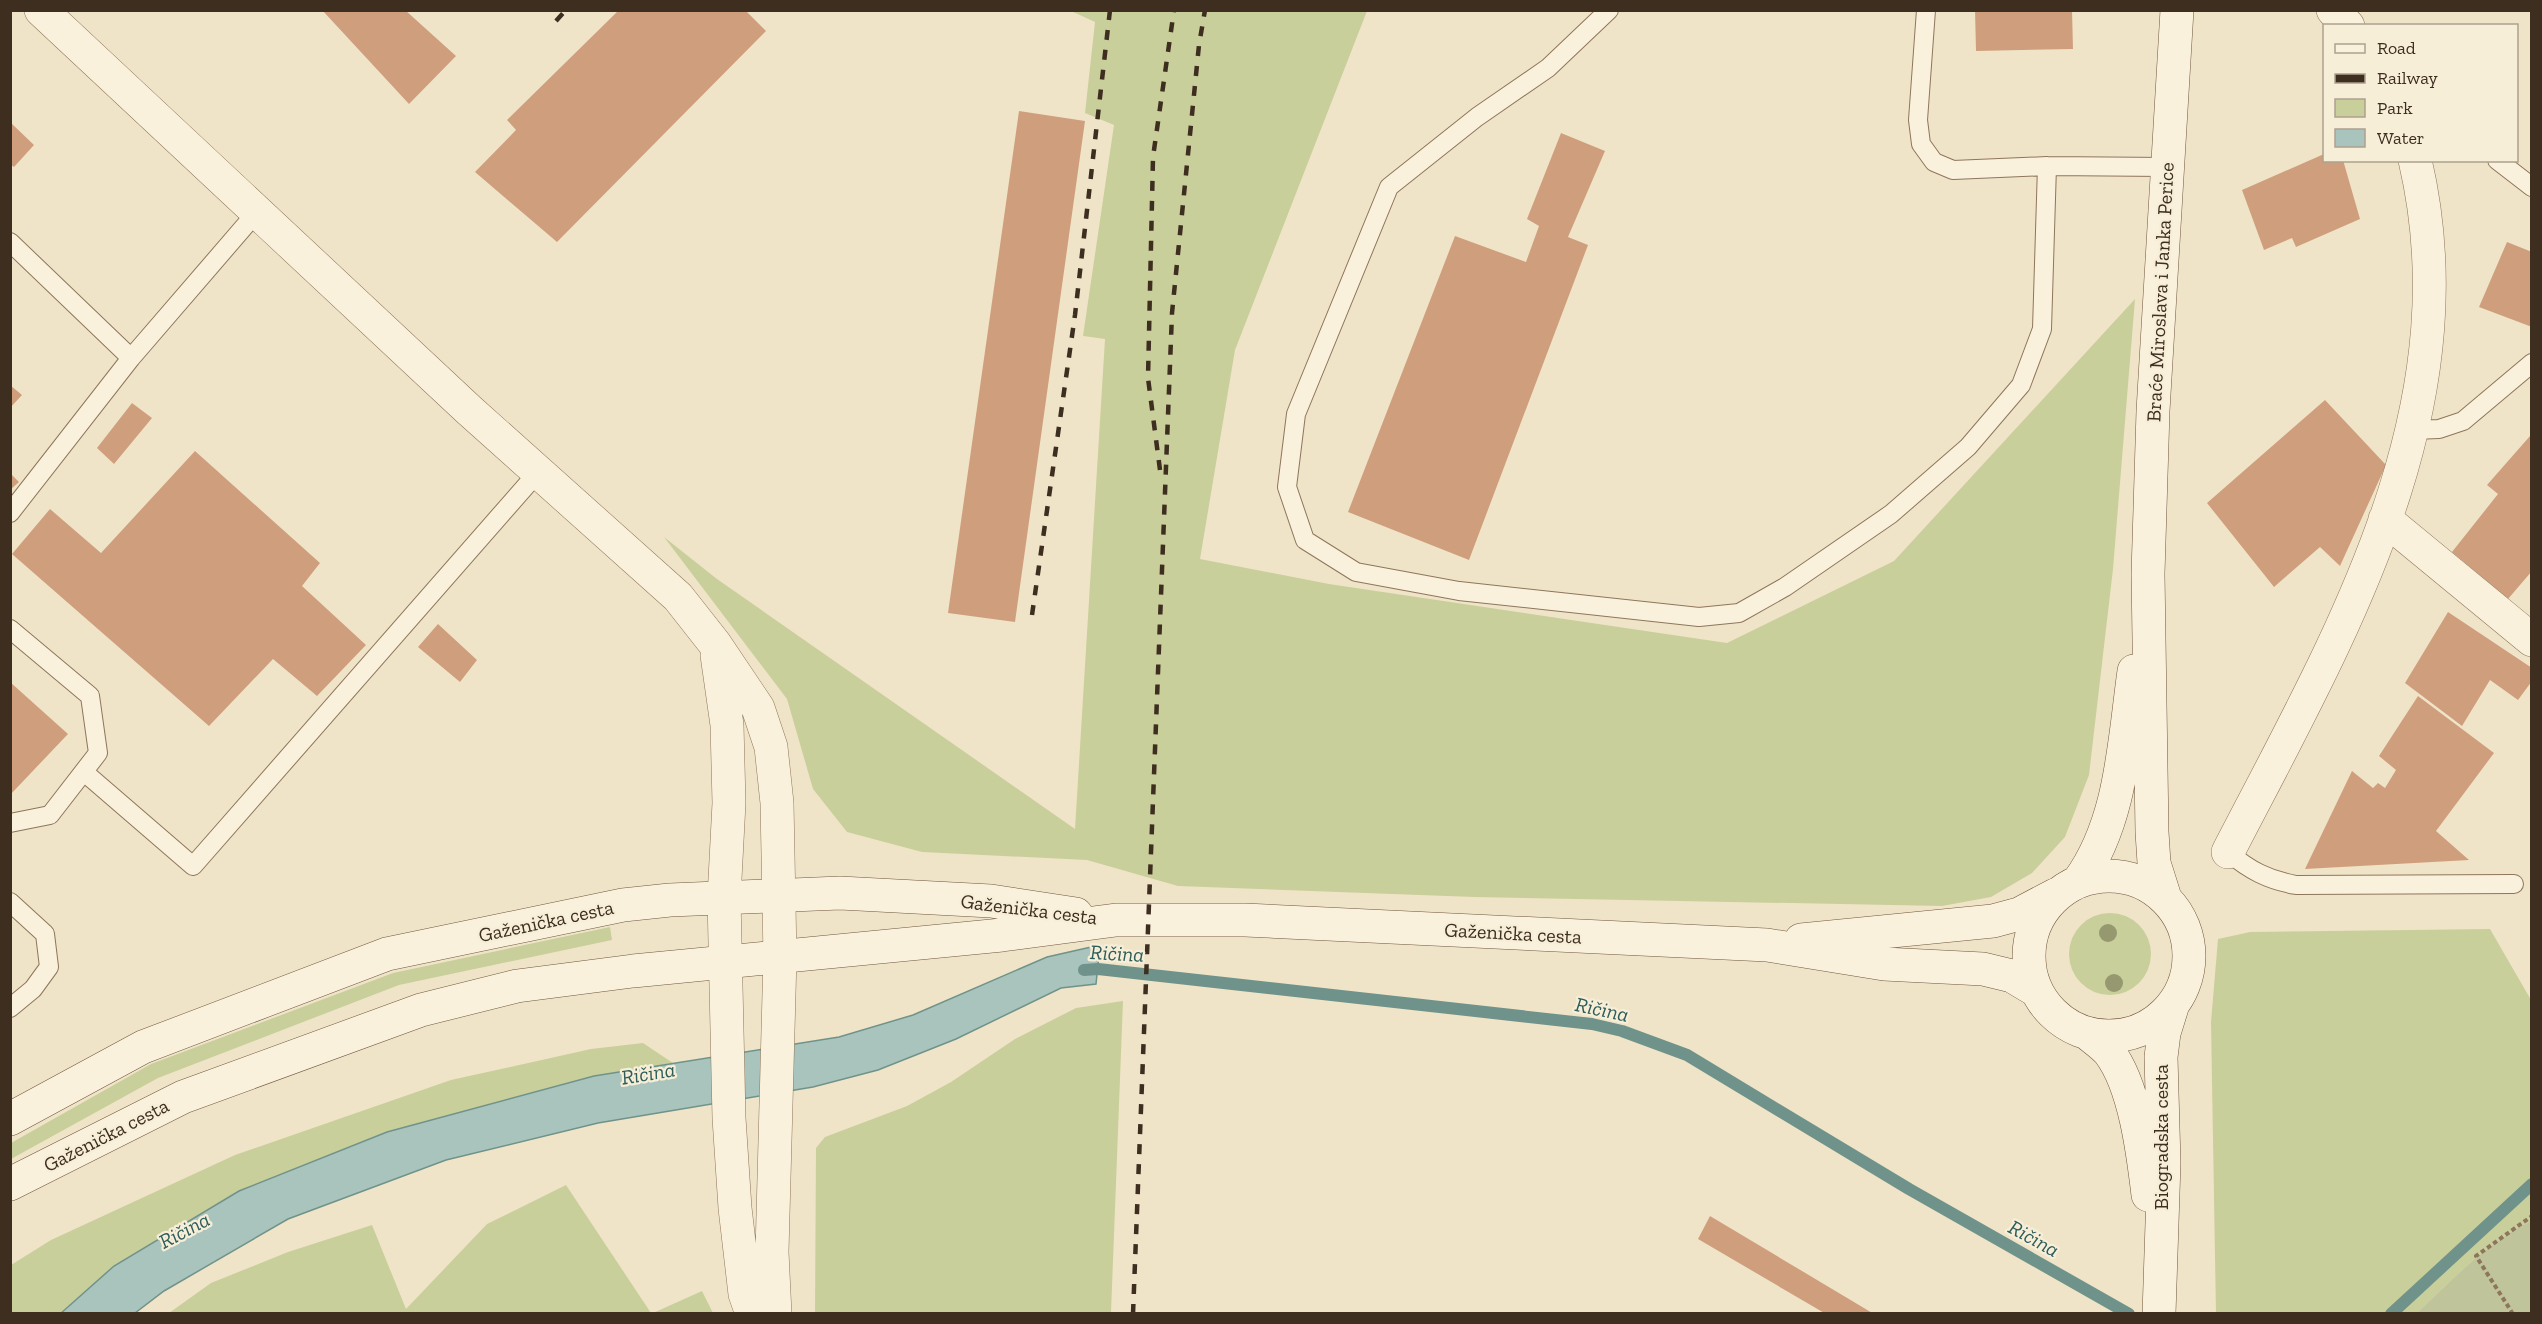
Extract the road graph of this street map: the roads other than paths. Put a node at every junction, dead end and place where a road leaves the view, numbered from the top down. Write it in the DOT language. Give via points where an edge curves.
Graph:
graph roads {
  1 [pos="41,10"];
  2 [pos="1609,10"];
  3 [pos="1926,10"];
  4 [pos="2177,10"];
  5 [pos="2333,10"];
  6 [pos="2346,24"];
  7 [pos="2415,162"];
  8 [pos="2500,162"];
  9 [pos="2047,166"];
  10 [pos="2167,167"];
  11 [pos="2532,187"];
  12 [pos="256,213"];
  13 [pos="10,242"];
  14 [pos="131,358"];
  15 [pos="2532,363"];
  16 [pos="2413,430"];
  17 [pos="539,471"];
  18 [pos="10,513"];
  19 [pos="2385,519"];
  20 [pos="2148,574"];
  21 [pos="10,629"];
  22 [pos="2532,640"];
  23 [pos="715,644"];
  24 [pos="84,772"];
  25 [pos="10,823"];
  26 [pos="2228,852"];
  27 [pos="2514,884"];
  28 [pos="2067,888"];
  29 [pos="778,895"];
  30 [pos="724,898"];
  31 [pos="2165,898"];
  32 [pos="10,902"];
  33 [pos="1116,920"];
  34 [pos="1767,945"];
  35 [pos="780,957"];
  36 [pos="725,962"];
  37 [pos="2037,991"];
  38 [pos="2174,1004"];
  39 [pos="10,1008"];
  40 [pos="2087,1033"];
  41 [pos="10,1119"];
  42 [pos="10,1184"];
  43 [pos="2159,1271"];
  44 [pos="752,1314"];
  45 [pos="776,1314"];
  46 [pos="2159,1314"];
  1 -- 12 [label="main road"];
  2 -- 9 [label="lane" via="1548,68 1477,117 1389,187 1296,414 1287,487 1305,540 1356,572 1460,591 1699,617 1739,613 1785,587 1890,514 1968,447 2021,385 2042,329"];
  3 -- 9 [label="lane" via="1918,120 1921,144 1934,162 1953,170"];
  4 -- 10 [label="main road, Braće Miroslava i Janka Perice"];
  5 -- 6 [label="main road"];
  7 -- 16 [label="main road" via="2431,262 2423,386"];
  8 -- 11 [label="lane"];
  9 -- 10 [label="lane"];
  10 -- 20 [label="main road, Braće Miroslava i Janka Perice"];
  12 -- 14 [label="lane"];
  12 -- 17 [label="main road"];
  13 -- 14 [label="lane"];
  14 -- 18 [label="lane"];
  15 -- 16 [label="lane" via="2463,421 2439,429"];
  16 -- 19 [label="main road"];
  17 -- 23 [label="main road" via="678,597"];
  17 -- 24 [label="lane" via="193,866"];
  19 -- 22 [label="main road"];
  19 -- 26 [label="main road" via="2355,600 2324,666"];
  20 -- 28 [label="main road, Braće Miroslava i Janka Perice" via="2117,789 2106,832 2095,859"];
  20 -- 31 [label="main road, Braće Miroslava i Janka Perice" via="2152,832 2154,863"];
  21 -- 24 [label="lane" via="90,696 98,753"];
  23 -- 29 [label="main road" via="758,708 771,747 777,803"];
  23 -- 30 [label="main road" via="727,725 729,802"];
  24 -- 25 [label="lane" via="50,815"];
  26 -- 27 [label="lane" via="2247,868 2271,880 2296,885"];
  28 -- 31 [label="main road" via="2101,876 2124,877"];
  28 -- 34 [label="main road, Gaženička cesta" via="2019,914 1993,921"];
  28 -- 37 [label="main road" via="2039,915 2030,940 2029,966"];
  29 -- 30 [label="main road, Gaženička cesta"];
  29 -- 33 [label="main road, Gaženička cesta" via="840,893 991,902"];
  29 -- 35 [label="main road"];
  30 -- 36 [label="main road"];
  30 -- 41 [label="main road, Gaženička cesta" via="623,905 387,954 143,1047"];
  31 -- 38 [label="main road" via="2179,917 2187,938 2189,961"];
  32 -- 39 [label="lane" via="45,934 49,967 33,989"];
  33 -- 34 [label="main road, Gaženička cesta" via="1245,920"];
  33 -- 35 [label="main road, Gaženička cesta"];
  34 -- 37 [label="main road, Gaženička cesta" via="1884,963 1983,969 2012,976"];
  35 -- 36 [label="main road, Gaženička cesta"];
  35 -- 45 [label="main road" via="772,1251"];
  36 -- 42 [label="main road, Gaženička cesta" via="517,987 421,1010 183,1097"];
  36 -- 44 [label="main road" via="735,1208 745,1294"];
  37 -- 40 [label="main road" via="2049,1010"];
  38 -- 40 [label="main road" via="2135,1032 2112,1036"];
  38 -- 43 [label="main road, Biogradska cesta" via="2161,1057 2164,1163"];
  40 -- 43 [label="main road, Biogradska cesta" via="2108,1052 2132,1107 2144,1161"];
  43 -- 46 [label="main road, Biogradska cesta"];
}
